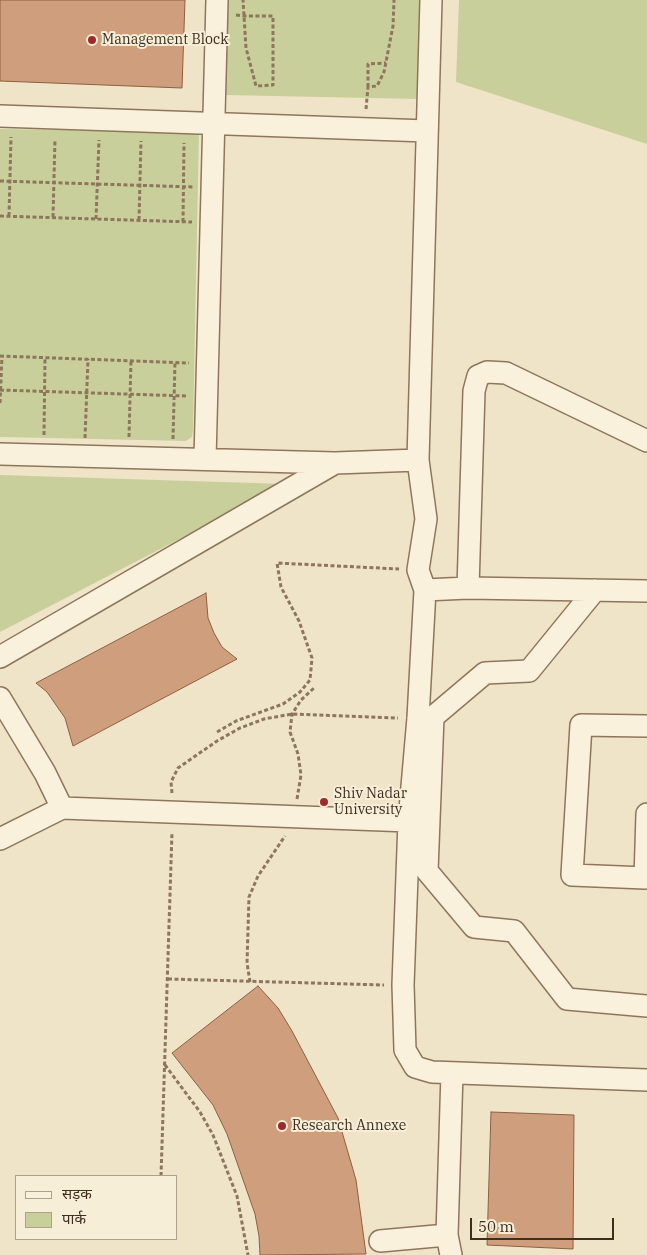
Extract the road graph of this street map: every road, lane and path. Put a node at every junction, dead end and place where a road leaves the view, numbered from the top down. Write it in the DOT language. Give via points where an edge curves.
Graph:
graph roads {
  1 [pos="243,0"];
  2 [pos="394,0"];
  3 [pos="431,0"];
  4 [pos="217,8"];
  5 [pos="244,16"];
  6 [pos="386,63"];
  7 [pos="368,87"];
  8 [pos="366,109"];
  9 [pos="0,116"];
  10 [pos="213,125"];
  11 [pos="428,131"];
  12 [pos="11,138"];
  13 [pos="56,139"];
  14 [pos="98,140"];
  15 [pos="141,141"];
  16 [pos="185,143"];
  17 [pos="0,181"];
  18 [pos="10,182"];
  19 [pos="54,183"];
  20 [pos="97,184"];
  21 [pos="140,186"];
  22 [pos="184,187"];
  23 [pos="212,188"];
  24 [pos="0,216"];
  25 [pos="9,216"];
  26 [pos="53,217"];
  27 [pos="96,219"];
  28 [pos="139,220"];
  29 [pos="182,222"];
  30 [pos="198,222"];
  31 [pos="1,356"];
  32 [pos="45,358"];
  33 [pos="88,359"];
  34 [pos="132,360"];
  35 [pos="175,362"];
  36 [pos="190,363"];
  37 [pos="0,390"];
  38 [pos="45,391"];
  39 [pos="87,393"];
  40 [pos="130,394"];
  41 [pos="174,395"];
  42 [pos="207,396"];
  43 [pos="0,403"];
  44 [pos="44,438"];
  45 [pos="85,440"];
  46 [pos="129,441"];
  47 [pos="647,441"];
  48 [pos="173,442"];
  49 [pos="0,454"];
  50 [pos="205,459"];
  51 [pos="418,460"];
  52 [pos="335,464"];
  53 [pos="421,580"];
  54 [pos="468,588"];
  55 [pos="595,590"];
  56 [pos="647,591"];
  57 [pos="0,657"];
  58 [pos="314,688"];
  59 [pos="0,698"];
  60 [pos="292,714"];
  61 [pos="418,718"];
  62 [pos="647,726"];
  63 [pos="217,732"];
  64 [pos="62,808"];
  65 [pos="172,812"];
  66 [pos="647,814"];
  67 [pos="287,815"];
  68 [pos="409,821"];
  69 [pos="0,839"];
  70 [pos="647,847"];
  71 [pos="168,979"];
  72 [pos="250,982"];
  73 [pos="402,985"];
  74 [pos="647,1006"];
  75 [pos="165,1064"];
  76 [pos="452,1073"];
  77 [pos="647,1080"];
  78 [pos="161,1175"];
  79 [pos="380,1241"];
  80 [pos="449,1245"];
  81 [pos="248,1255"];
  1 -- 5 [label="path"];
  2 -- 6 [label="path"];
  3 -- 11 [label="lane"];
  4 -- 5 [label="path"];
  4 -- 10 [label="lane"];
  5 -- 5 [label="path" via="246,48 256,86 273,85 273,16"];
  6 -- 7 [label="path" via="377,86"];
  6 -- 7 [label="path" via="368,64"];
  7 -- 8 [label="path"];
  9 -- 10 [label="lane"];
  10 -- 11 [label="lane"];
  10 -- 23 [label="lane"];
  11 -- 51 [label="lane"];
  12 -- 18 [label="path"];
  13 -- 19 [label="path"];
  14 -- 20 [label="path"];
  15 -- 21 [label="path"];
  16 -- 22 [label="path"];
  17 -- 18 [label="path"];
  18 -- 19 [label="path"];
  18 -- 25 [label="path"];
  19 -- 20 [label="path"];
  19 -- 26 [label="path"];
  20 -- 21 [label="path"];
  20 -- 27 [label="path"];
  21 -- 22 [label="path"];
  21 -- 28 [label="path"];
  22 -- 23 [label="path"];
  22 -- 29 [label="path"];
  23 -- 42 [label="lane"];
  24 -- 25 [label="path"];
  25 -- 26 [label="path"];
  26 -- 27 [label="path"];
  27 -- 28 [label="path"];
  28 -- 29 [label="path"];
  29 -- 30 [label="path"];
  31 -- 32 [label="path"];
  31 -- 37 [label="path"];
  32 -- 33 [label="path"];
  32 -- 38 [label="path"];
  33 -- 34 [label="path"];
  33 -- 39 [label="path"];
  34 -- 35 [label="path"];
  34 -- 40 [label="path"];
  35 -- 36 [label="path"];
  35 -- 41 [label="path"];
  37 -- 38 [label="path"];
  37 -- 43 [label="path"];
  38 -- 39 [label="path"];
  38 -- 44 [label="path"];
  39 -- 40 [label="path"];
  39 -- 45 [label="path"];
  40 -- 41 [label="path"];
  40 -- 46 [label="path"];
  41 -- 42 [label="path"];
  41 -- 48 [label="path"];
  42 -- 50 [label="lane"];
  47 -- 54 [label="lane" via="506,373 487,372 478,376 474,392"];
  49 -- 50 [label="lane"];
  50 -- 52 [label="lane"];
  51 -- 52 [label="lane"];
  51 -- 53 [label="lane" via="426,518"];
  52 -- 57 [label="lane"];
  53 -- 54 [label="lane"];
  53 -- 61 [label="lane"];
  53 -- 63 [label="path" via="277,563 281,586 299,621 312,658 310,680 283,704 243,718"];
  54 -- 55 [label="lane"];
  55 -- 56 [label="lane"];
  55 -- 74 [label="lane" via="529,671 485,674 433,717 427,871 474,927 514,931 567,999"];
  58 -- 60 [label="path"];
  59 -- 64 [label="lane"];
  60 -- 61 [label="path"];
  60 -- 65 [label="path" via="240,728 178,768 171,782"];
  60 -- 67 [label="path" via="290,732 301,775 295,807"];
  61 -- 68 [label="lane"];
  62 -- 70 [label="lane" via="581,725 572,875 646,878"];
  64 -- 65 [label="lane"];
  64 -- 69 [label="lane"];
  65 -- 67 [label="lane"];
  65 -- 71 [label="path"];
  66 -- 70 [label="lane"];
  67 -- 68 [label="lane"];
  67 -- 72 [label="path" via="288,832 248,897 247,963"];
  68 -- 73 [label="lane"];
  71 -- 72 [label="path"];
  71 -- 75 [label="path"];
  72 -- 73 [label="path"];
  73 -- 76 [label="lane" via="405,1050 415,1067"];
  75 -- 78 [label="path"];
  75 -- 81 [label="path" via="200,1112 216,1143 237,1196"];
  76 -- 77 [label="lane"];
  76 -- 80 [label="lane"];
  79 -- 80 [label="lane"];
}
